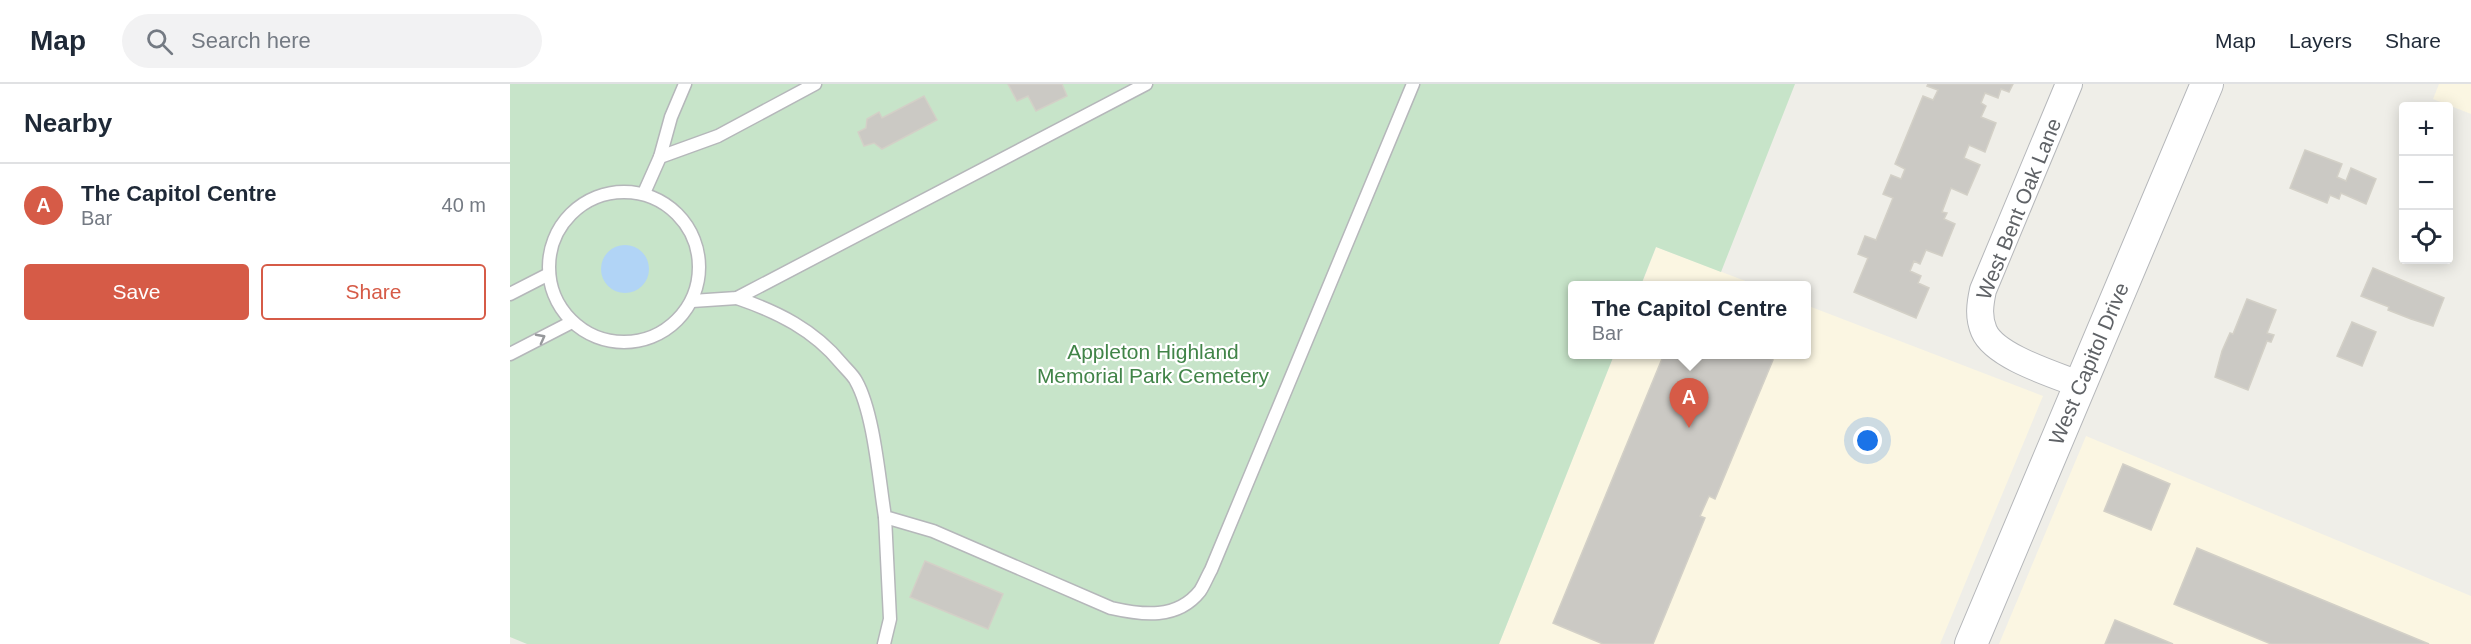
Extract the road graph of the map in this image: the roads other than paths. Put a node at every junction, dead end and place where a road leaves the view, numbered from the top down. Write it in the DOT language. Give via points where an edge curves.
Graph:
graph roads {
  1 [pos="685,84"];
  2 [pos="815,84"];
  3 [pos="1146,84"];
  4 [pos="1413,84"];
  5 [pos="2069,84"];
  6 [pos="2207,84"];
  7 [pos="660,157"];
  8 [pos="644,193"];
  9 [pos="549,274"];
  10 [pos="510,294"];
  11 [pos="737,298"];
  12 [pos="692,301"];
  13 [pos="572,322"];
  14 [pos="510,354"];
  15 [pos="2081,385"];
  16 [pos="885,517"];
  17 [pos="884,644"];
  18 [pos="1971,644"];
  1 -- 7 [label="lane"];
  2 -- 7 [label="lane" via="718,136"];
  3 -- 11 [label="lane"];
  4 -- 16 [label="lane" via="1211,570 1199,591 1180,607 1141,615 1111,608 933,531"];
  5 -- 15 [label="street, West Bent Oak Lane" via="1983,290 1979,310 1984,332 1996,346"];
  6 -- 15 [label="street, West Capitol Drive"];
  7 -- 8 [label="lane"];
  8 -- 9 [label="lane" via="607,193 575,209 554,238"];
  8 -- 12 [label="lane" via="664,202 693,235 700,257"];
  9 -- 10 [label="lane"];
  9 -- 13 [label="lane" via="553,292"];
  11 -- 12 [label="lane"];
  11 -- 16 [label="lane" via="770,309 797,324 831,350 856,381 870,421"];
  12 -- 13 [label="lane" via="681,317 647,339 608,341"];
  14 -- 13 [label="lane, one-way"];
  15 -- 18 [label="street, West Capitol Drive"];
  16 -- 17 [label="lane" via="890,619"];
}
